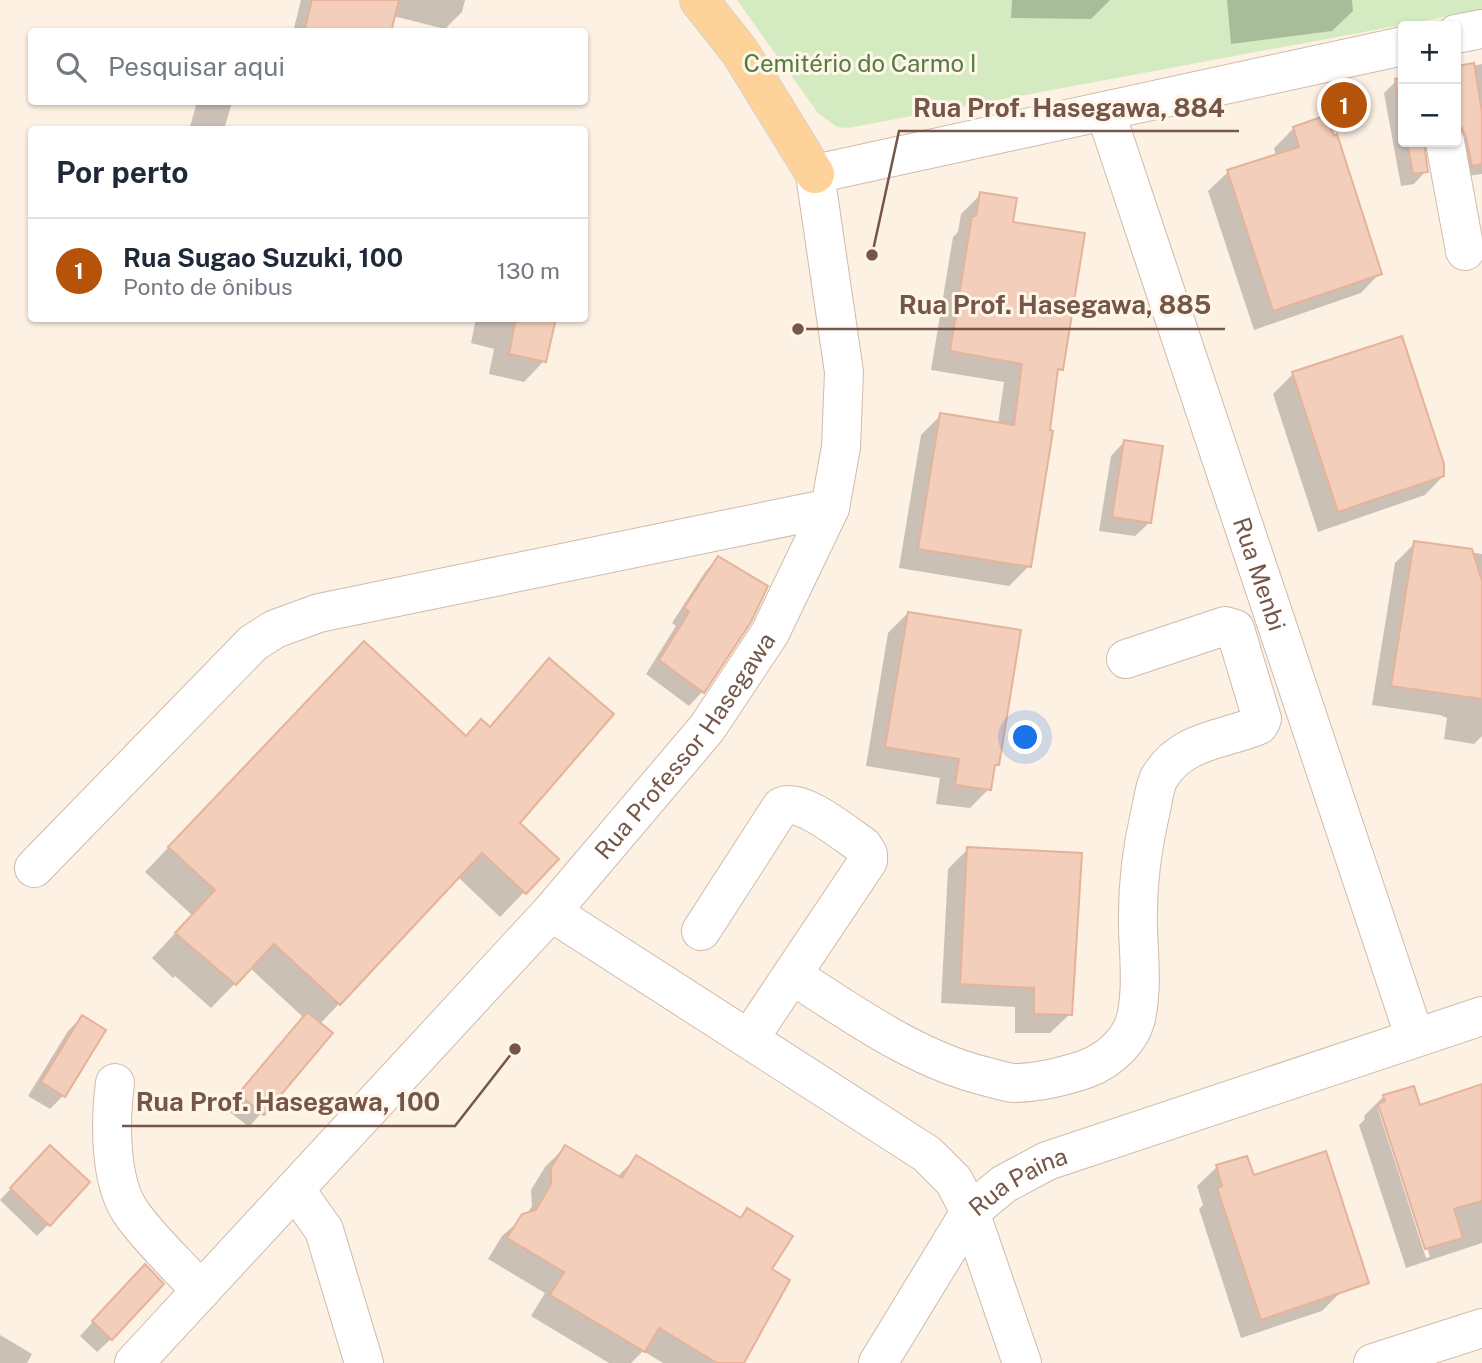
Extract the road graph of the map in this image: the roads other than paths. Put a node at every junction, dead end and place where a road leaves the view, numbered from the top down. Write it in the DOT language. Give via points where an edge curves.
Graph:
graph roads {
  1 [pos="699,0"];
  2 [pos="1482,29"];
  3 [pos="1461,33"];
  4 [pos="1398,47"];
  5 [pos="1105,111"];
  6 [pos="1446,147"];
  7 [pos="814,174"];
  8 [pos="1465,251"];
  9 [pos="830,508"];
  10 [pos="1126,659"];
  11 [pos="34,868"];
  12 [pos="551,912"];
  13 [pos="701,931"];
  14 [pos="792,975"];
  15 [pos="1482,1016"];
  16 [pos="1415,1038"];
  17 [pos="749,1040"];
  18 [pos="115,1083"];
  19 [pos="295,1189"];
  20 [pos="970,1212"];
  21 [pos="201,1291"];
  22 [pos="1482,1328"];
  23 [pos="134,1363"];
  24 [pos="364,1363"];
  25 [pos="878,1363"];
  26 [pos="1022,1363"];
  27 [pos="1373,1363"];
  1 -- 7 [label="main road, Rua Professor Hasegawa" via="740,52"];
  2 -- 3 [label="street"];
  4 -- 5 [label="street"];
  5 -- 7 [label="street"];
  5 -- 16 [label="street, Rua Menbi"];
  6 -- 8 [label="street"];
  7 -- 9 [label="street, Rua Professor Hasegawa" via="844,372 841,447"];
  9 -- 11 [label="street" via="319,613 275,629 253,643"];
  9 -- 12 [label="street, Rua Professor Hasegawa" via="770,633 708,728"];
  10 -- 14 [label="street" via="1231,627 1262,719 1259,725 1212,738 1183,753 1157,780 1138,883 1141,974 1137,1015 1117,1050 1093,1066 1056,1079 1012,1083 957,1070 859,1018"];
  12 -- 17 [label="street, Rua Paina"];
  12 -- 19 [label="street, Rua Professor Hasegawa"];
  13 -- 14 [label="street" via="781,807 800,805 863,846 868,861"];
  14 -- 17 [label="street"];
  15 -- 16 [label="street, Rua Paina"];
  16 -- 20 [label="street, Rua Paina" via="1046,1161 1004,1184"];
  17 -- 20 [label="street, Rua Paina" via="927,1154 954,1181"];
  18 -- 21 [label="street" via="113,1153 121,1190 131,1213"];
  19 -- 21 [label="street, Rua Professor Hasegawa"];
  19 -- 24 [label="street" via="324,1230"];
  20 -- 25 [label="street"];
  20 -- 26 [label="street"];
  21 -- 23 [label="street, Rua Professor Hasegawa"];
  22 -- 27 [label="street"];
}
